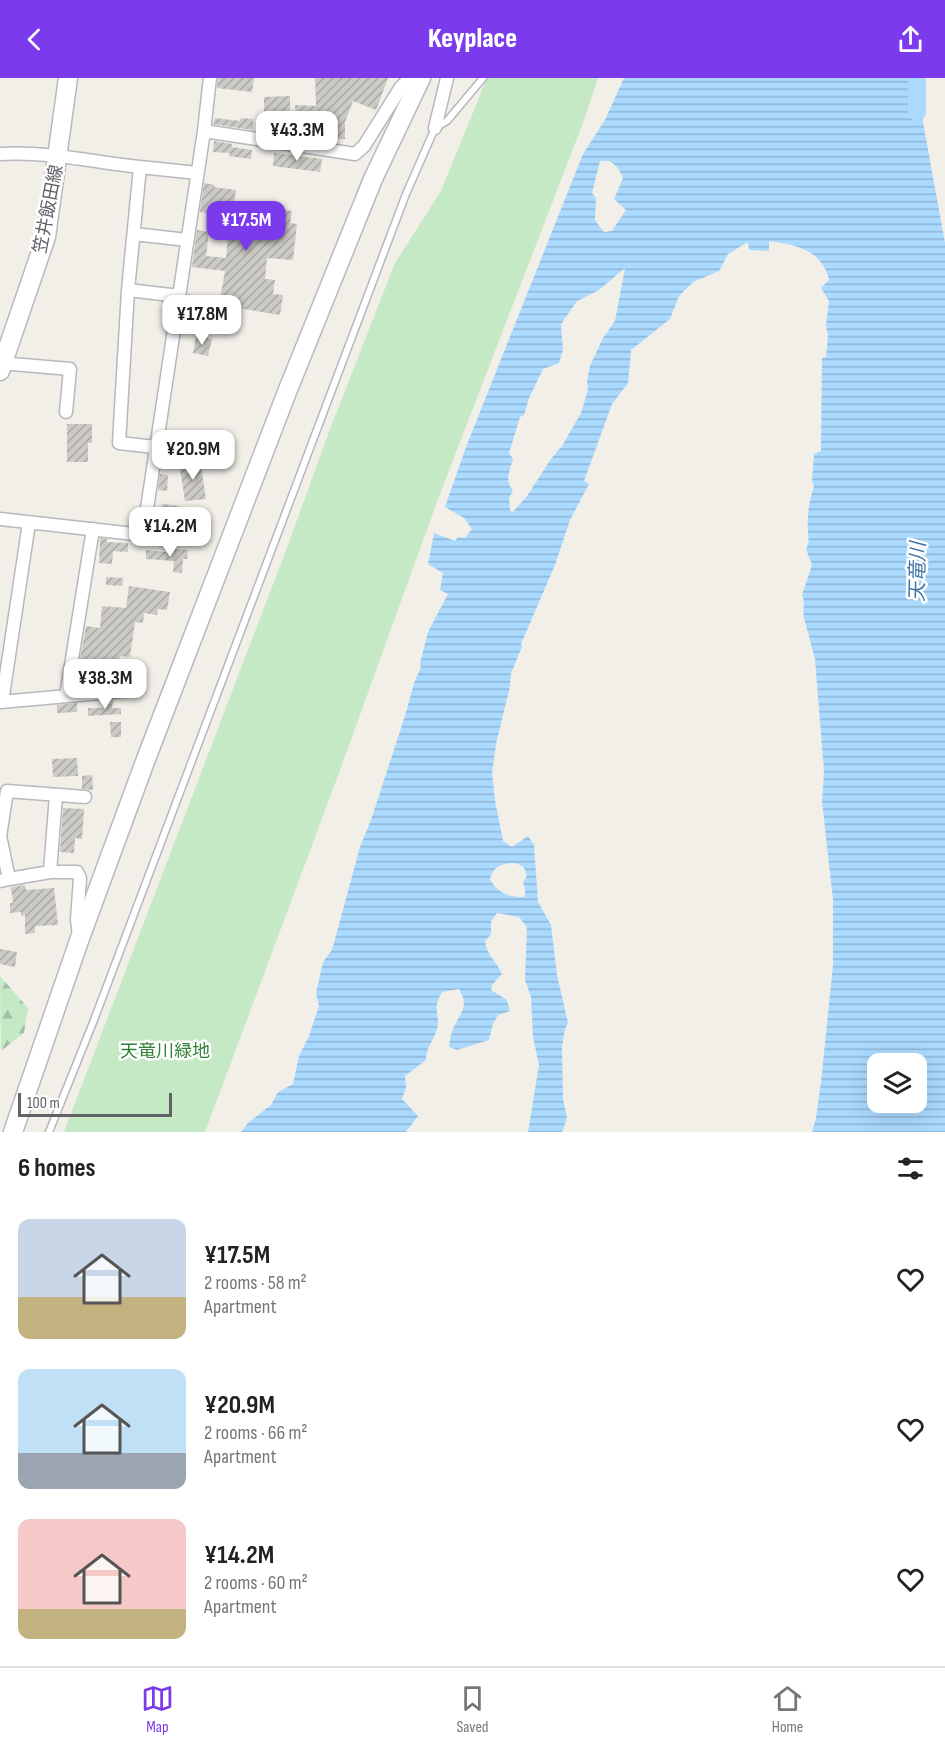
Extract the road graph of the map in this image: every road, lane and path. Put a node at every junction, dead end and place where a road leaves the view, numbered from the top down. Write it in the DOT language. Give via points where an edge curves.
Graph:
graph roads {
  1 [pos="68,78"];
  2 [pos="210,78"];
  3 [pos="447,78"];
  4 [pos="483,78"];
  5 [pos="420,79"];
  6 [pos="435,128"];
  7 [pos="204,131"];
  8 [pos="0,154"];
  9 [pos="58,155"];
  10 [pos="140,167"];
  11 [pos="197,173"];
  12 [pos="134,234"];
  13 [pos="187,240"];
  14 [pos="128,290"];
  15 [pos="178,296"];
  16 [pos="1,366"];
  17 [pos="66,412"];
  18 [pos="155,447"];
  19 [pos="0,519"];
  20 [pos="29,522"];
  21 [pos="93,529"];
  22 [pos="135,690"];
  23 [pos="66,696"];
  24 [pos="1,702"];
  25 [pos="4,790"];
  26 [pos="56,795"];
  27 [pos="85,797"];
  28 [pos="50,872"];
  29 [pos="5,880"];
  30 [pos="80,938"];
  31 [pos="13,1132"];
  32 [pos="49,1132"];
  1 -- 9 [label="street, 笠井飯田線"];
  2 -- 7 [label="street"];
  3 -- 6 [label="street"];
  4 -- 6 [label="lane" via="447,121"];
  5 -- 7 [label="street" via="405,82 355,154"];
  5 -- 30 [label="street" via="373,178 287,392"];
  6 -- 32 [label="lane" via="406,194"];
  7 -- 11 [label="street"];
  8 -- 9 [label="street"];
  9 -- 10 [label="street"];
  9 -- 16 [label="street, 笠井飯田線" via="46,237"];
  10 -- 11 [label="street"];
  10 -- 12 [label="street"];
  11 -- 13 [label="street"];
  12 -- 13 [label="street"];
  12 -- 14 [label="street"];
  13 -- 15 [label="street"];
  14 -- 15 [label="street"];
  14 -- 18 [label="street" via="119,443"];
  15 -- 18 [label="street"];
  16 -- 17 [label="street" via="70,369"];
  18 -- 21 [label="street" via="143,535"];
  19 -- 20 [label="street"];
  20 -- 21 [label="street"];
  20 -- 24 [label="street"];
  21 -- 23 [label="street"];
  22 -- 23 [label="street"];
  23 -- 24 [label="street"];
  25 -- 26 [label="street"];
  25 -- 29 [label="street" via="0,836"];
  26 -- 27 [label="street"];
  26 -- 28 [label="street"];
  28 -- 29 [label="street"];
  28 -- 30 [label="street" via="77,872 80,878"];
  30 -- 31 [label="street"];
}
